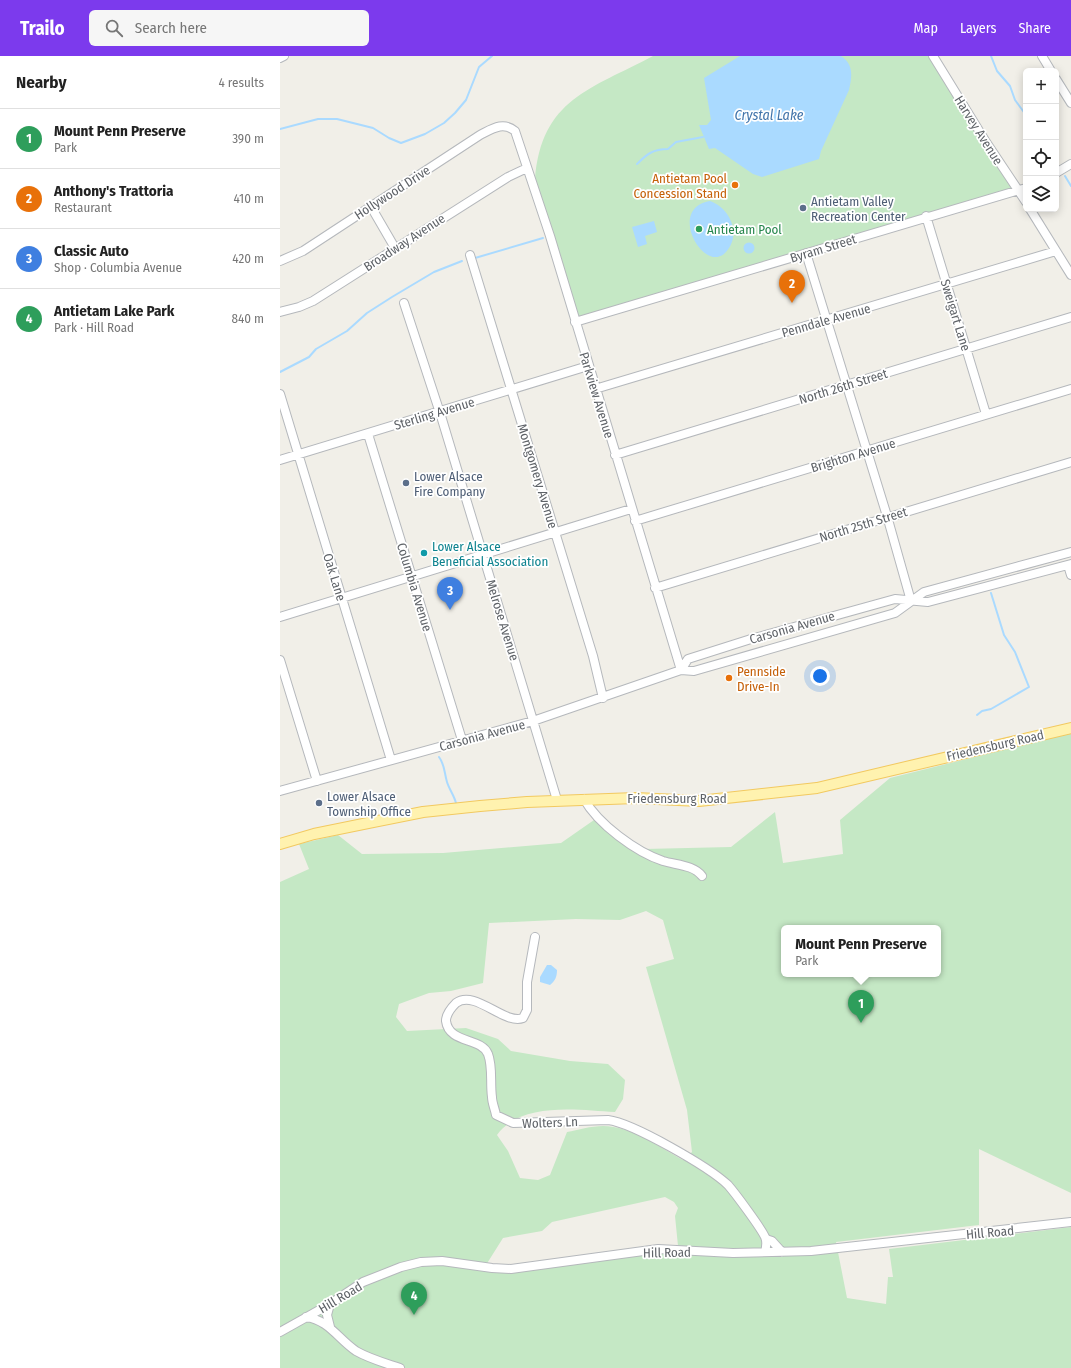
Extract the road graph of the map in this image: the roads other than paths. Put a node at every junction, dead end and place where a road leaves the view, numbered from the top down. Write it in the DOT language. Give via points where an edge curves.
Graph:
graph roads {
  1 [pos="284,56"];
  2 [pos="933,56"];
  3 [pos="1042,56"];
  4 [pos="280,58"];
  5 [pos="1049,68"];
  6 [pos="1059,84"];
  7 [pos="1071,103"];
  8 [pos="506,126"];
  9 [pos="1071,164"];
  10 [pos="527,168"];
  11 [pos="1059,172"];
  12 [pos="1022,189"];
  13 [pos="370,206"];
  14 [pos="1032,212"];
  15 [pos="926,216"];
  16 [pos="395,248"];
  17 [pos="1056,251"];
  18 [pos="806,253"];
  19 [pos="470,255"];
  20 [pos="280,261"];
  21 [pos="1071,275"];
  22 [pos="947,285"];
  23 [pos="404,303"];
  24 [pos="280,312"];
  25 [pos="1071,318"];
  26 [pos="826,319"];
  27 [pos="575,322"];
  28 [pos="966,348"];
  29 [pos="588,366"];
  30 [pos="846,384"];
  31 [pos="512,389"];
  32 [pos="595,389"];
  33 [pos="1071,389"];
  34 [pos="280,394"];
  35 [pos="439,411"];
  36 [pos="986,414"];
  37 [pos="368,434"];
  38 [pos="867,450"];
  39 [pos="298,454"];
  40 [pos="615,455"];
  41 [pos="280,460"];
  42 [pos="1071,462"];
  43 [pos="631,509"];
  44 [pos="887,516"];
  45 [pos="635,521"];
  46 [pos="555,532"];
  47 [pos="1071,552"];
  48 [pos="483,554"];
  49 [pos="1070,565"];
  50 [pos="1071,575"];
  51 [pos="412,576"];
  52 [pos="655,588"];
  53 [pos="342,598"];
  54 [pos="911,601"];
  55 [pos="280,617"];
  56 [pos="280,660"];
  57 [pos="681,670"];
  58 [pos="603,698"];
  59 [pos="533,721"];
  60 [pos="1071,728"];
  61 [pos="462,740"];
  62 [pos="391,760"];
  63 [pos="317,781"];
  64 [pos="280,791"];
  65 [pos="584,799"];
  66 [pos="557,800"];
  67 [pos="280,844"];
  68 [pos="702,876"];
  69 [pos="535,937"];
  70 [pos="1071,1222"];
  71 [pos="766,1239"];
  72 [pos="765,1252"];
  73 [pos="782,1252"];
  74 [pos="330,1304"];
  75 [pos="305,1317"];
  76 [pos="330,1327"];
  77 [pos="280,1332"];
  78 [pos="400,1368"];
  1 -- 4 [label="street"];
  2 -- 12 [label="street, Harvey Avenue" via="986,142"];
  3 -- 5 [label="street"];
  6 -- 7 [label="street"];
  8 -- 10 [label="street, Parkview Avenue" via="514,131 518,138"];
  8 -- 13 [label="street, Hollywood Drive" via="491,129 480,135"];
  9 -- 11 [label="street"];
  10 -- 16 [label="street, Broadway Avenue" via="508,177"];
  10 -- 27 [label="street, Parkview Avenue"];
  12 -- 15 [label="street, Byram Street"];
  13 -- 16 [label="street"];
  13 -- 20 [label="street, Hollywood Drive" via="303,251"];
  14 -- 17 [label="street"];
  15 -- 18 [label="street, Byram Street"];
  15 -- 22 [label="street, Sweigart Lane"];
  16 -- 24 [label="street, Broadway Avenue" via="313,300"];
  17 -- 21 [label="street"];
  17 -- 22 [label="street, Penndale Avenue"];
  18 -- 26 [label="street"];
  18 -- 27 [label="street, Byram Street"];
  19 -- 31 [label="street, Montgomery Avenue"];
  22 -- 26 [label="street, Penndale Avenue"];
  22 -- 28 [label="street, Sweigart Lane"];
  23 -- 35 [label="street, Melrose Avenue"];
  25 -- 28 [label="street, North 26th Street"];
  26 -- 30 [label="street"];
  26 -- 32 [label="street, Penndale Avenue"];
  27 -- 29 [label="street, Parkview Avenue"];
  28 -- 30 [label="street, North 26th Street"];
  28 -- 36 [label="street, Sweigart Lane"];
  29 -- 31 [label="street, Sterling Avenue"];
  29 -- 32 [label="street, Parkview Avenue"];
  30 -- 38 [label="street"];
  30 -- 40 [label="street, North 26th Street"];
  31 -- 35 [label="street, Sterling Avenue"];
  31 -- 46 [label="street, Montgomery Avenue"];
  32 -- 40 [label="street, Parkview Avenue"];
  33 -- 36 [label="street, Brighton Avenue"];
  34 -- 39 [label="street, Oak Lane"];
  35 -- 37 [label="street, Sterling Avenue"];
  35 -- 48 [label="street, Melrose Avenue"];
  36 -- 38 [label="street, Brighton Avenue"];
  37 -- 39 [label="street, Sterling Avenue"];
  37 -- 51 [label="street, Columbia Avenue"];
  38 -- 44 [label="street"];
  38 -- 45 [label="street, Brighton Avenue"];
  39 -- 41 [label="street, Sterling Avenue"];
  39 -- 53 [label="street, Oak Lane"];
  40 -- 43 [label="street, Parkview Avenue"];
  42 -- 44 [label="street, North 25th Street"];
  43 -- 45 [label="street, Parkview Avenue"];
  43 -- 46 [label="street"];
  44 -- 52 [label="street, North 25th Street"];
  44 -- 54 [label="street"];
  45 -- 52 [label="street, Parkview Avenue"];
  46 -- 48 [label="street"];
  46 -- 58 [label="street, Montgomery Avenue" via="593,656"];
  47 -- 54 [label="street, Carsonia Avenue" via="924,592"];
  48 -- 51 [label="street"];
  48 -- 59 [label="street, Melrose Avenue"];
  49 -- 50 [label="street"];
  49 -- 54 [label="street, Carsonia Avenue" via="928,602"];
  51 -- 53 [label="street"];
  51 -- 61 [label="street, Columbia Avenue"];
  52 -- 57 [label="street, Parkview Avenue"];
  53 -- 55 [label="street"];
  53 -- 62 [label="street, Oak Lane"];
  54 -- 57 [label="street, Carsonia Avenue" via="895,613 694,671"];
  54 -- 57 [label="street, Carsonia Avenue" via="895,599 751,639 688,659"];
  56 -- 63 [label="street"];
  57 -- 58 [label="street, Carsonia Avenue"];
  58 -- 59 [label="street, Carsonia Avenue"];
  59 -- 61 [label="street, Carsonia Avenue"];
  59 -- 66 [label="street, Melrose Avenue"];
  60 -- 65 [label="main road, Friedensburg Road" via="817,788 699,801"];
  61 -- 62 [label="street, Carsonia Avenue"];
  62 -- 63 [label="street, Carsonia Avenue"];
  63 -- 64 [label="street, Carsonia Avenue"];
  65 -- 66 [label="main road, Friedensburg Road"];
  65 -- 68 [label="street" via="603,822 632,846 662,861 694,869"];
  66 -- 67 [label="main road, Friedensburg Road" via="424,812 314,834"];
  69 -- 71 [label="street, Wolters Ln" via="527,982 527,1010 523,1018 514,1018 466,1000 455,1005 446,1019 452,1033 487,1052 496,1115 513,1123 620,1121 679,1152 728,1186"];
  70 -- 73 [label="street, Hill Road" via="846,1248"];
  71 -- 72 [label="street"];
  71 -- 73 [label="street" via="772,1241"];
  72 -- 73 [label="street, Hill Road"];
  72 -- 74 [label="street, Hill Road" via="658,1249 511,1269 442,1261 421,1262 363,1282"];
  74 -- 75 [label="street, Hill Road"];
  74 -- 76 [label="street" via="327,1315"];
  75 -- 76 [label="street" via="320,1320"];
  75 -- 77 [label="street, Hill Road"];
  76 -- 78 [label="street" via="358,1351 372,1359"];
}
